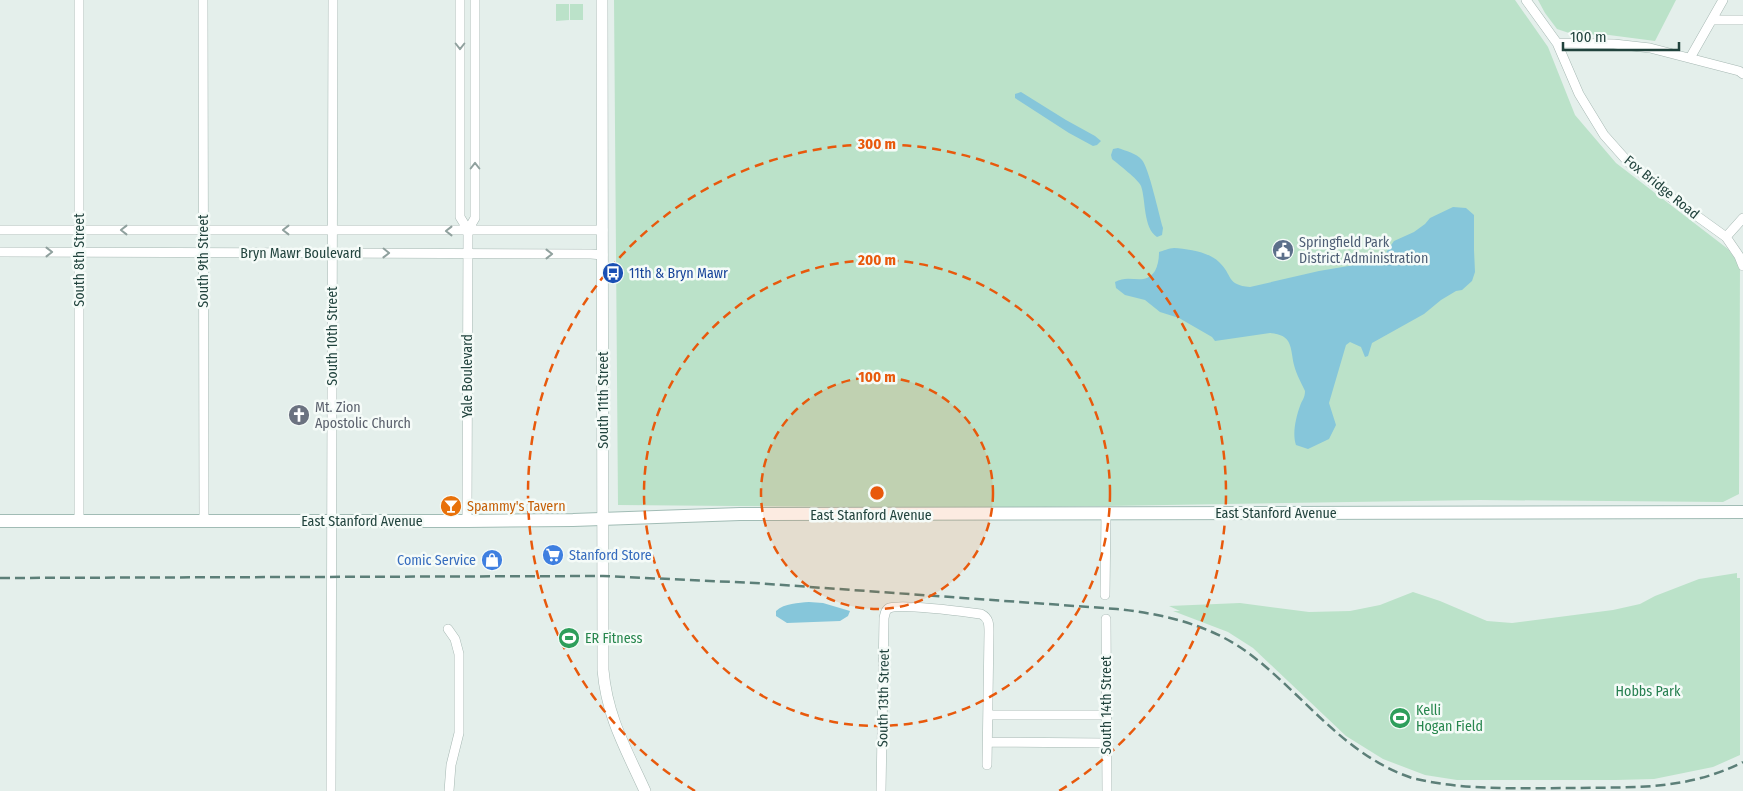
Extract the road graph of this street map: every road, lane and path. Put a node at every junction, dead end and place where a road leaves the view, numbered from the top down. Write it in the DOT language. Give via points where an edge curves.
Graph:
graph roads {
  1 [pos="79,0"];
  2 [pos="203,0"];
  3 [pos="332,0"];
  4 [pos="460,0"];
  5 [pos="475,0"];
  6 [pos="602,0"];
  7 [pos="1526,0"];
  8 [pos="1723,0"];
  9 [pos="1712,20"];
  10 [pos="1743,20"];
  11 [pos="1557,43"];
  12 [pos="1690,58"];
  13 [pos="1743,74"];
  14 [pos="1743,218"];
  15 [pos="0,230"];
  16 [pos="79,230"];
  17 [pos="204,230"];
  18 [pos="333,230"];
  19 [pos="468,230"];
  20 [pos="602,230"];
  21 [pos="1726,237"];
  22 [pos="0,252"];
  23 [pos="79,252"];
  24 [pos="203,253"];
  25 [pos="333,253"];
  26 [pos="468,254"];
  27 [pos="603,255"];
  28 [pos="1743,266"];
  29 [pos="1743,512"];
  30 [pos="1106,514"];
  31 [pos="603,519"];
  32 [pos="0,521"];
  33 [pos="79,521"];
  34 [pos="332,521"];
  35 [pos="467,521"];
  36 [pos="204,522"];
  37 [pos="1105,595"];
  38 [pos="1106,619"];
  39 [pos="448,629"];
  40 [pos="988,715"];
  41 [pos="1105,715"];
  42 [pos="988,742"];
  43 [pos="1106,743"];
  44 [pos="987,765"];
  45 [pos="331,791"];
  46 [pos="450,791"];
  47 [pos="645,791"];
  48 [pos="881,791"];
  49 [pos="1107,791"];
  1 -- 16 [label="street, South 8th Street"];
  2 -- 17 [label="street, South 9th Street"];
  3 -- 18 [label="street, South 10th Street"];
  4 -- 19 [label="street, Yale Boulevard, one-way" via="460,218"];
  19 -- 5 [label="street, Yale Boulevard, one-way" via="475,218"];
  6 -- 20 [label="street, South 11th Street"];
  7 -- 11 [label="street, Fox Bridge Road"];
  8 -- 9 [label="street"];
  9 -- 10 [label="street"];
  9 -- 12 [label="street"];
  11 -- 12 [label="street" via="1650,48"];
  11 -- 21 [label="street, Fox Bridge Road" via="1579,94 1604,135 1628,162"];
  12 -- 13 [label="street"];
  14 -- 21 [label="street"];
  15 -- 16 [label="street, Bryn Mawr Boulevard"];
  17 -- 16 [label="street, Bryn Mawr Boulevard, one-way"];
  16 -- 23 [label="street, South 8th Street"];
  18 -- 17 [label="street, Bryn Mawr Boulevard, one-way"];
  17 -- 24 [label="street, South 9th Street"];
  19 -- 18 [label="street, Bryn Mawr Boulevard, one-way"];
  18 -- 25 [label="street, South 10th Street"];
  19 -- 20 [label="street, Bryn Mawr Boulevard"];
  19 -- 26 [label="street, Yale Boulevard"];
  20 -- 27 [label="street, South 11th Street"];
  21 -- 28 [label="street, Fox Bridge Road"];
  22 -- 23 [label="street, Bryn Mawr Boulevard, one-way"];
  23 -- 24 [label="street, Bryn Mawr Boulevard"];
  23 -- 33 [label="street, South 8th Street"];
  24 -- 25 [label="street, Bryn Mawr Boulevard"];
  24 -- 36 [label="street, South 9th Street"];
  25 -- 26 [label="street, Bryn Mawr Boulevard, one-way"];
  25 -- 34 [label="street, South 10th Street"];
  26 -- 27 [label="street, Bryn Mawr Boulevard, one-way"];
  26 -- 35 [label="street, Yale Boulevard"];
  27 -- 31 [label="street, South 11th Street"];
  29 -- 30 [label="main road, East Stanford Avenue"];
  30 -- 31 [label="main road, East Stanford Avenue" via="740,514"];
  30 -- 37 [label="street"];
  31 -- 35 [label="main road, East Stanford Avenue"];
  31 -- 47 [label="street, South 11th Street" via="605,689 614,725"];
  32 -- 33 [label="main road, East Stanford Avenue"];
  33 -- 36 [label="main road, East Stanford Avenue"];
  34 -- 35 [label="main road, East Stanford Avenue"];
  34 -- 36 [label="main road, East Stanford Avenue"];
  34 -- 45 [label="street, South 10th Street"];
  38 -- 41 [label="street, South 14th Street"];
  39 -- 46 [label="street" via="459,654 459,733 451,765"];
  40 -- 41 [label="street"];
  40 -- 42 [label="street"];
  40 -- 48 [label="street, South 13th Street" via="989,622 986,616 909,607 890,608 884,618"];
  41 -- 43 [label="street, South 14th Street"];
  42 -- 43 [label="street"];
  42 -- 44 [label="street"];
  43 -- 49 [label="street, South 14th Street"];
}
